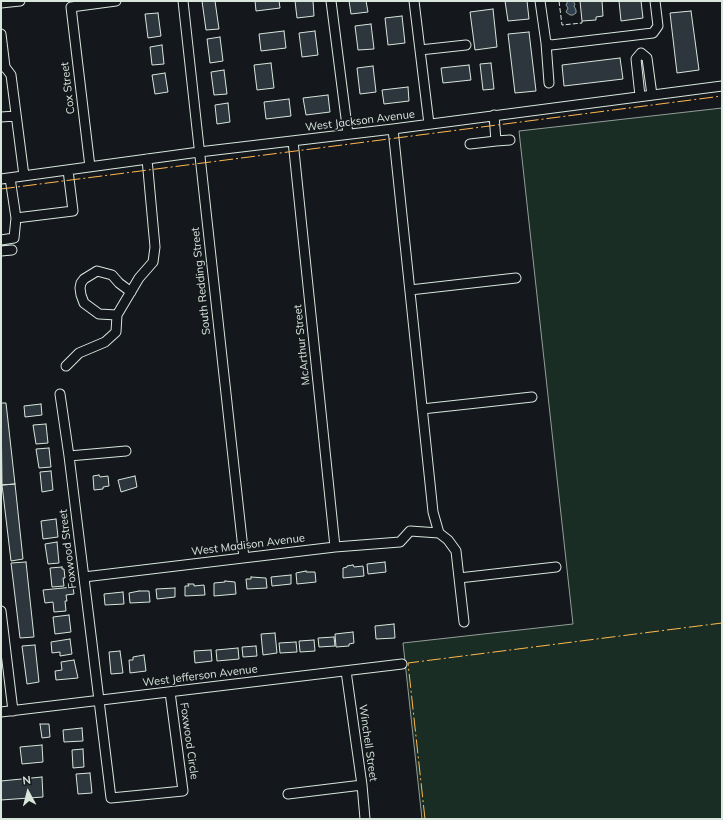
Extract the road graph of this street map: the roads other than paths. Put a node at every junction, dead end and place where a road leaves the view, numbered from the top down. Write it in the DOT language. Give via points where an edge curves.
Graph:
graph roads {
  1 [pos="20,1"];
  2 [pos="116,1"];
  3 [pos="183,1"];
  4 [pos="331,1"];
  5 [pos="414,1"];
  6 [pos="540,1"];
  7 [pos="655,1"];
  8 [pos="1,4"];
  9 [pos="1,34"];
  10 [pos="639,35"];
  11 [pos="546,44"];
  12 [pos="466,45"];
  13 [pos="420,50"];
  14 [pos="641,53"];
  15 [pos="3,67"];
  16 [pos="549,84"];
  17 [pos="722,86"];
  18 [pos="652,95"];
  19 [pos="640,96"];
  20 [pos="494,115"];
  21 [pos="16,116"];
  22 [pos="1,117"];
  23 [pos="429,124"];
  24 [pos="393,129"];
  25 [pos="348,134"];
  26 [pos="510,140"];
  27 [pos="293,141"];
  28 [pos="496,141"];
  29 [pos="470,144"];
  30 [pos="199,152"];
  31 [pos="147,159"];
  32 [pos="90,167"];
  33 [pos="68,170"];
  34 [pos="24,176"];
  35 [pos="5,179"];
  36 [pos="16,218"];
  37 [pos="1,240"];
  38 [pos="12,250"];
  39 [pos="1,251"];
  40 [pos="516,278"];
  41 [pos="410,290"];
  42 [pos="131,292"];
  43 [pos="117,315"];
  44 [pos="66,366"];
  45 [pos="60,394"];
  46 [pos="532,396"];
  47 [pos="422,409"];
  48 [pos="126,451"];
  49 [pos="69,456"];
  50 [pos="439,533"];
  51 [pos="335,547"];
  52 [pos="244,558"];
  53 [pos="556,567"];
  54 [pos="84,577"];
  55 [pos="459,578"];
  56 [pos="1,611"];
  57 [pos="464,622"];
  58 [pos="402,664"];
  59 [pos="346,671"];
  60 [pos="170,692"];
  61 [pos="98,700"];
  62 [pos="13,711"];
  63 [pos="1,712"];
  64 [pos="362,785"];
  65 [pos="288,794"];
  66 [pos="365,819"];
  1 -- 8 [label="street"];
  2 -- 32 [label="street, Cox Street" via="71,7"];
  3 -- 30 [label="street, South Redding Street"];
  4 -- 25 [label="street"];
  5 -- 13 [label="street"];
  6 -- 11 [label="street"];
  7 -- 10 [label="street" via="658,26 653,33"];
  9 -- 15 [label="street"];
  10 -- 11 [label="street"];
  10 -- 14 [label="street"];
  11 -- 16 [label="street"];
  12 -- 13 [label="street"];
  13 -- 23 [label="street"];
  14 -- 18 [label="street" via="647,58"];
  14 -- 19 [label="street" via="636,59"];
  15 -- 21 [label="street" via="11,75"];
  17 -- 18 [label="street, West Jackson Avenue"];
  18 -- 19 [label="street, West Jackson Avenue"];
  19 -- 20 [label="street, West Jackson Avenue"];
  20 -- 23 [label="street, West Jackson Avenue"];
  20 -- 28 [label="street"];
  21 -- 22 [label="street"];
  21 -- 34 [label="street"];
  23 -- 24 [label="street, West Jackson Avenue"];
  24 -- 25 [label="street, West Jackson Avenue"];
  24 -- 41 [label="street"];
  25 -- 27 [label="street, West Jackson Avenue"];
  26 -- 28 [label="street"];
  27 -- 30 [label="street, West Jackson Avenue"];
  27 -- 51 [label="street, McArthur Street"];
  28 -- 29 [label="street"];
  30 -- 31 [label="street, West Jackson Avenue"];
  30 -- 52 [label="street, South Redding Street"];
  31 -- 32 [label="street, West Jackson Avenue"];
  31 -- 42 [label="street" via="155,247 153,262"];
  32 -- 33 [label="street, West Jackson Avenue"];
  33 -- 34 [label="street, West Jackson Avenue"];
  33 -- 36 [label="street" via="73,211"];
  34 -- 35 [label="street, West Jackson Avenue"];
  35 -- 36 [label="street"];
  36 -- 37 [label="street" via="14,238"];
  38 -- 39 [label="street"];
  40 -- 41 [label="street"];
  41 -- 47 [label="street"];
  42 -- 43 [label="street"];
  42 -- 43 [label="street" via="112,276 97,271 84,279 80,288 84,303 99,314"];
  43 -- 44 [label="street" via="116,332 104,342 79,353"];
  45 -- 49 [label="street, Foxwood Street"];
  46 -- 47 [label="street"];
  47 -- 50 [label="street" via="433,512"];
  48 -- 49 [label="street"];
  49 -- 54 [label="street, Foxwood Street"];
  50 -- 51 [label="street, West Madison Avenue" via="410,531 400,542"];
  50 -- 55 [label="street" via="456,551"];
  51 -- 52 [label="street, West Madison Avenue"];
  52 -- 54 [label="street, West Madison Avenue"];
  53 -- 55 [label="street"];
  54 -- 61 [label="street, Foxwood Street"];
  55 -- 57 [label="street"];
  56 -- 62 [label="street"];
  58 -- 59 [label="street, West Jefferson Avenue"];
  59 -- 60 [label="street, West Jefferson Avenue"];
  59 -- 64 [label="street, Winchell Street"];
  60 -- 61 [label="street, West Jefferson Avenue"];
  60 -- 61 [label="street, Foxwood Circle" via="183,791 111,798"];
  61 -- 62 [label="street, West Jefferson Avenue"];
  62 -- 63 [label="street, West Jefferson Avenue"];
  64 -- 65 [label="street"];
  64 -- 66 [label="street, Winchell Street"];
}
